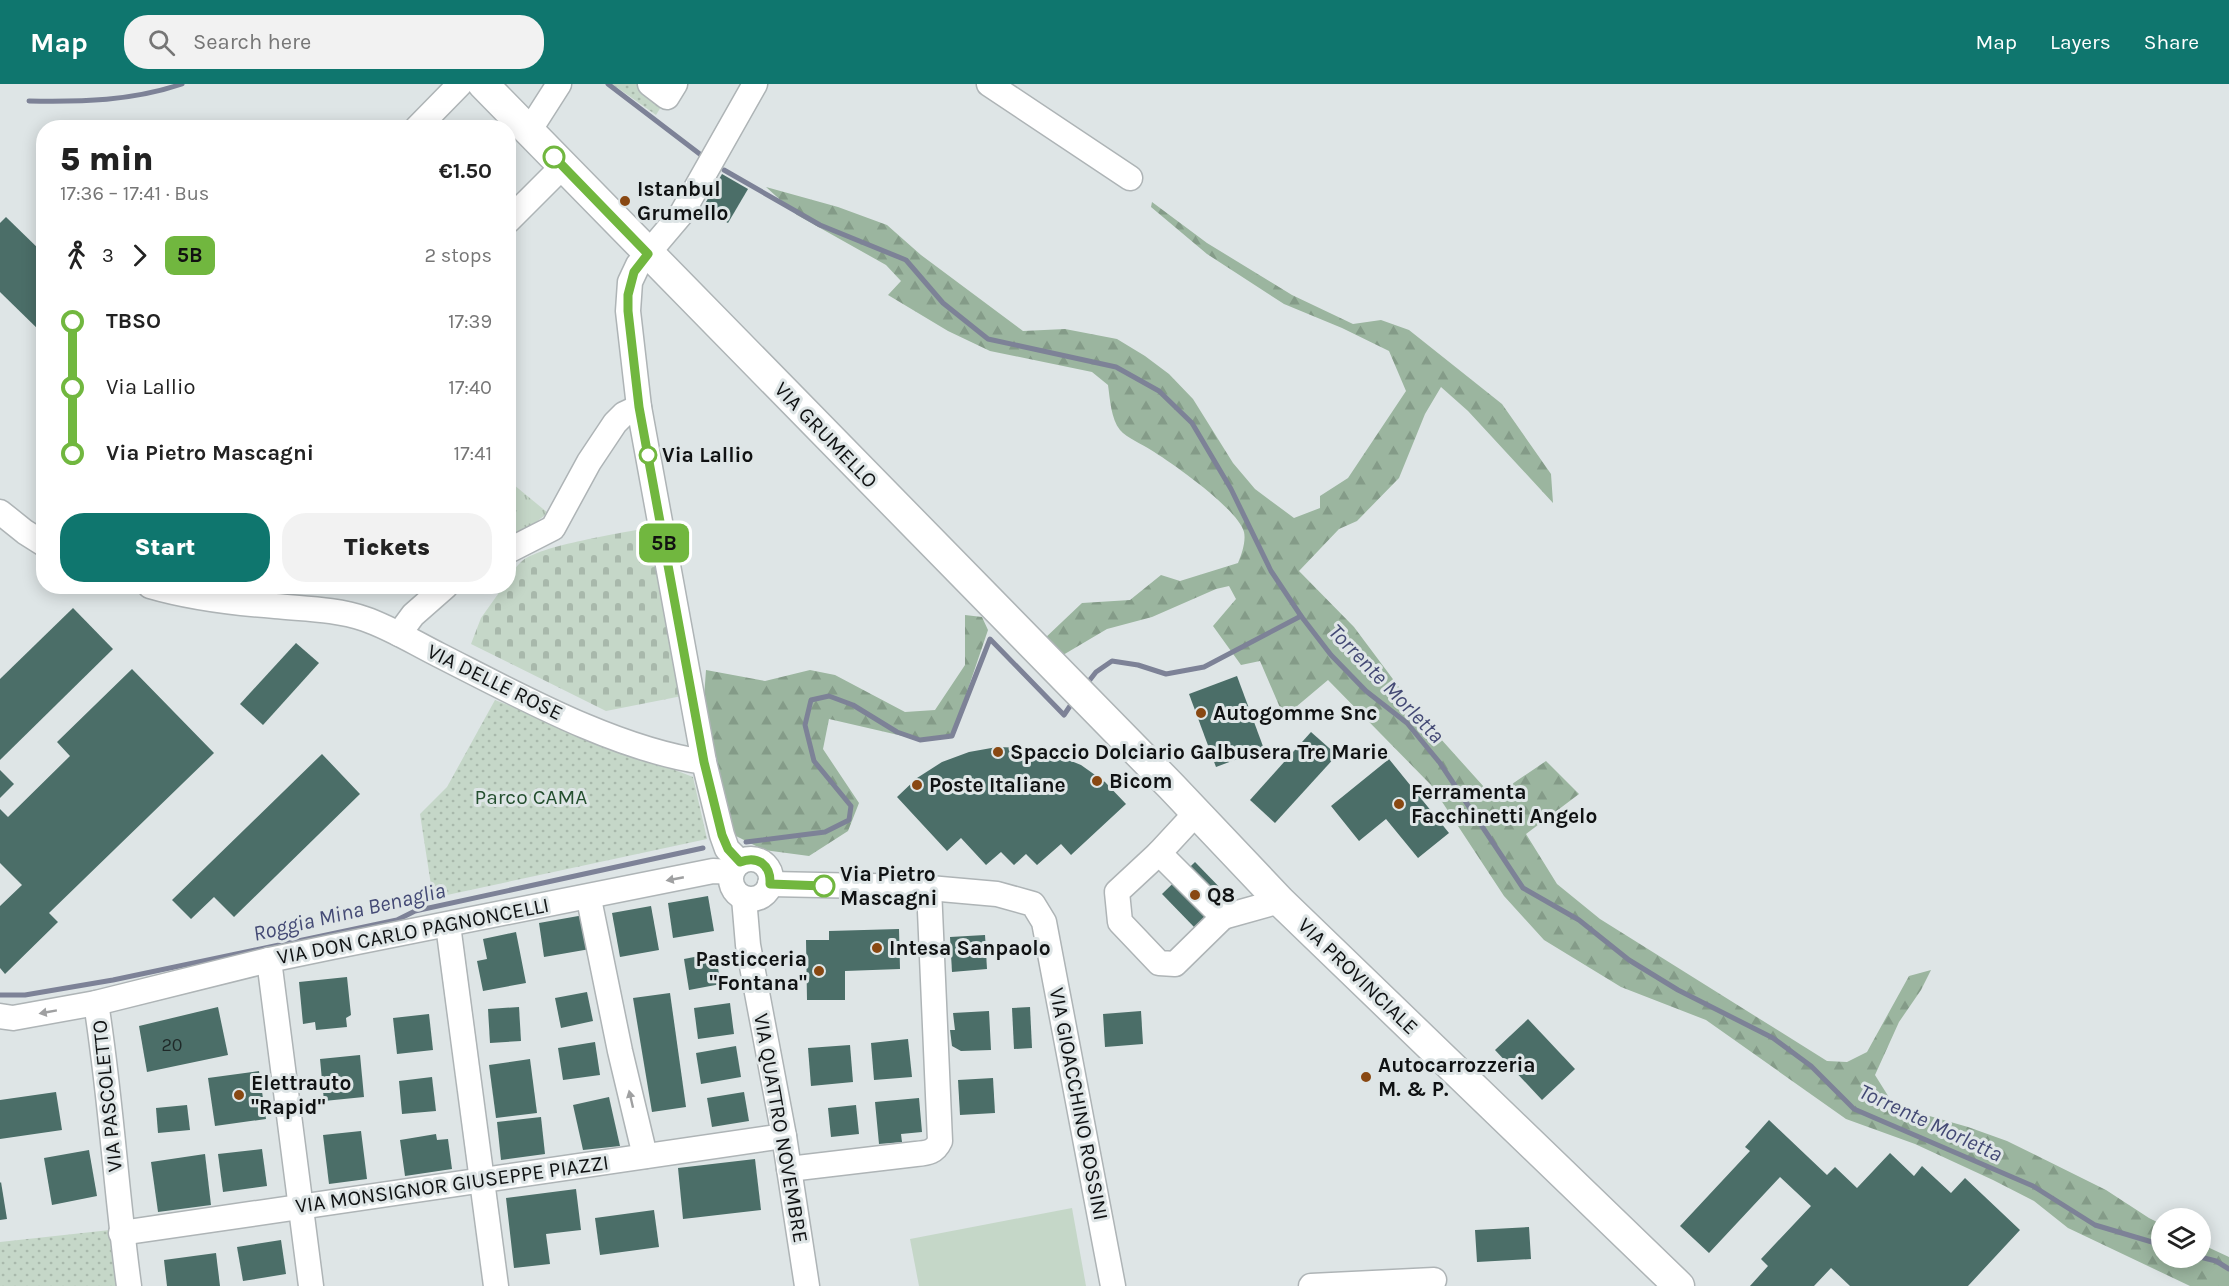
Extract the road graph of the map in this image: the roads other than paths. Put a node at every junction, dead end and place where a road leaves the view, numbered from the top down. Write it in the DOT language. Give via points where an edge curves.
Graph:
graph roads {
  1 [pos="460,84"];
  2 [pos="483,84"];
  3 [pos="560,84"];
  4 [pos="650,84"];
  5 [pos="675,84"];
  6 [pos="989,84"];
  7 [pos="744,88"];
  8 [pos="425,120"];
  9 [pos="529,131"];
  10 [pos="563,166"];
  11 [pos="1130,178"];
  12 [pos="516,213"];
  13 [pos="648,254"];
  14 [pos="639,407"];
  15 [pos="0,512"];
  16 [pos="36,539"];
  17 [pos="516,547"];
  18 [pos="176,594"];
  19 [pos="437,594"];
  20 [pos="399,634"];
  21 [pos="704,762"];
  22 [pos="1171,786"];
  23 [pos="1196,813"];
  24 [pos="1159,853"];
  25 [pos="736,867"];
  26 [pos="770,884"];
  27 [pos="929,888"];
  28 [pos="587,897"];
  29 [pos="744,898"];
  30 [pos="1280,901"];
  31 [pos="1223,917"];
  32 [pos="448,925"];
  33 [pos="269,960"];
  34 [pos="96,1003"];
  35 [pos="0,1016"];
  36 [pos="784,1136"];
  37 [pos="645,1156"];
  38 [pos="789,1169"];
  39 [pos="481,1179"];
  40 [pos="300,1207"];
  41 [pos="121,1233"];
  42 [pos="1434,1280"];
  43 [pos="129,1286"];
  44 [pos="311,1286"];
  45 [pos="496,1286"];
  46 [pos="807,1286"];
  47 [pos="1113,1286"];
  48 [pos="1311,1286"];
  49 [pos="1679,1286"];
  1 -- 8 [label="street"];
  2 -- 9 [label="main road, VIA GRUMELLO"];
  3 -- 9 [label="street"];
  4 -- 5 [label="street" via="667,97"];
  6 -- 11 [label="street"];
  7 -- 13 [label="street" via="696,192"];
  9 -- 10 [label="main road, VIA GRUMELLO"];
  10 -- 12 [label="street"];
  10 -- 13 [label="main road, VIA GRUMELLO"];
  13 -- 14 [label="street" via="634,272 628,295"];
  13 -- 22 [label="main road, VIA GRUMELLO"];
  14 -- 17 [label="street" via="615,423 553,528"];
  14 -- 21 [label="street"];
  15 -- 16 [label="street"];
  18 -- 20 [label="street, VIA DELLE ROSE" via="321,609 366,620"];
  19 -- 20 [label="street, VIA DELLE ROSE"];
  20 -- 21 [label="street, VIA DELLE ROSE" via="591,728 645,750"];
  21 -- 25 [label="street" via="722,835"];
  22 -- 23 [label="main road, VIA PROVINCIALE"];
  23 -- 24 [label="street"];
  23 -- 30 [label="main road, VIA PROVINCIALE"];
  24 -- 31 [label="street"];
  24 -- 31 [label="street" via="1117,892 1119,922 1159,963 1175,964"];
  25 -- 26 [label="street" via="755,860 762,863 771,876"];
  25 -- 28 [label="street, VIA DON CARLO PAGNONCELLI, one-way"];
  25 -- 29 [label="street" via="731,880 737,894"];
  26 -- 27 [label="street"];
  26 -- 29 [label="street" via="760,897"];
  27 -- 38 [label="street" via="940,1141 937,1148 929,1153"];
  27 -- 47 [label="street, VIA GIOACCHINO ROSSINI" via="1019,899 1033,904 1044,922"];
  28 -- 32 [label="street, VIA DON CARLO PAGNONCELLI"];
  37 -- 28 [label="street, one-way"];
  29 -- 36 [label="street, VIA QUATTRO NOVEMBRE" via="748,945"];
  30 -- 31 [label="street"];
  30 -- 49 [label="main road, VIA PROVINCIALE"];
  32 -- 33 [label="street, VIA DON CARLO PAGNONCELLI"];
  32 -- 39 [label="street"];
  33 -- 34 [label="street, VIA DON CARLO PAGNONCELLI"];
  33 -- 40 [label="street"];
  34 -- 35 [label="street, VIA PASCOLETTO, one-way" via="13,1018"];
  34 -- 41 [label="street, VIA PASCOLETTO"];
  36 -- 37 [label="street, VIA MONSIGNOR GIUSEPPE PIAZZI"];
  36 -- 38 [label="street, VIA QUATTRO NOVEMBRE"];
  37 -- 39 [label="street, VIA MONSIGNOR GIUSEPPE PIAZZI"];
  38 -- 46 [label="street, VIA QUATTRO NOVEMBRE"];
  39 -- 40 [label="street, VIA MONSIGNOR GIUSEPPE PIAZZI"];
  39 -- 45 [label="street"];
  40 -- 41 [label="street, VIA MONSIGNOR GIUSEPPE PIAZZI"];
  40 -- 44 [label="street"];
  41 -- 43 [label="street, VIA PASCOLETTO"];
  42 -- 48 [label="street"];
}
